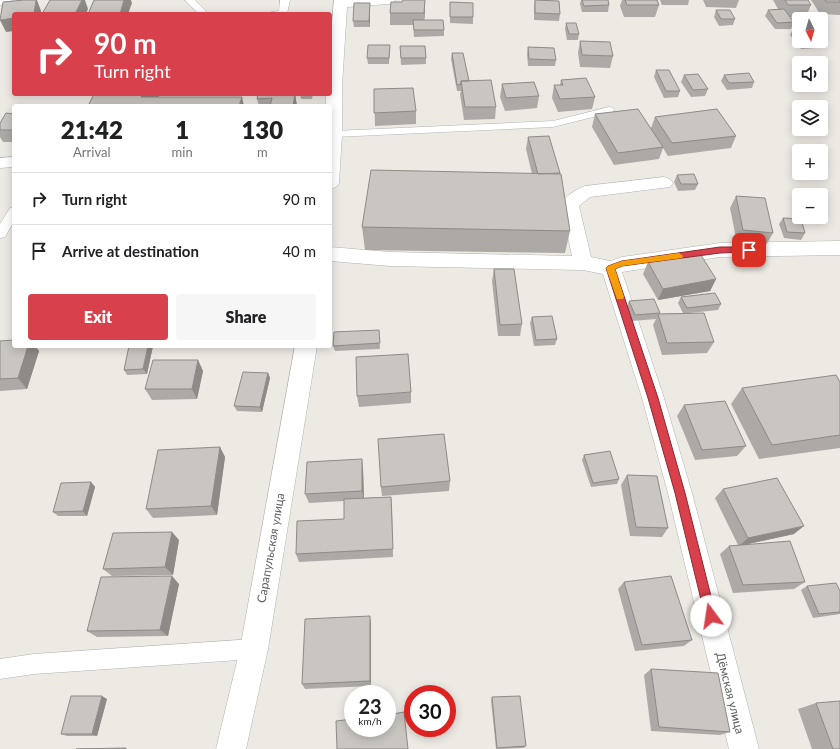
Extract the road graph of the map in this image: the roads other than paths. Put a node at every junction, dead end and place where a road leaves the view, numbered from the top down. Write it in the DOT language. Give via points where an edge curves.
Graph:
graph roads {
  1 [pos="5,0"];
  2 [pos="190,0"];
  3 [pos="285,0"];
  4 [pos="388,0"];
  5 [pos="0,1"];
  6 [pos="340,2"];
  7 [pos="202,12"];
  8 [pos="283,12"];
  9 [pos="332,86"];
  10 [pos="609,110"];
  11 [pos="334,134"];
  12 [pos="332,149"];
  13 [pos="12,162"];
  14 [pos="0,163"];
  15 [pos="664,183"];
  16 [pos="12,214"];
  17 [pos="0,234"];
  18 [pos="840,248"];
  19 [pos="332,254"];
  20 [pos="583,263"];
  21 [pos="610,268"];
  22 [pos="306,348"];
  23 [pos="254,649"];
  24 [pos="0,669"];
  25 [pos="231,749"];
  26 [pos="744,749"];
  1 -- 5 [label="street"];
  2 -- 7 [label="lane"];
  3 -- 8 [label="lane"];
  4 -- 6 [label="street"];
  6 -- 9 [label="street"];
  9 -- 11 [label="street"];
  10 -- 11 [label="lane" via="553,124"];
  11 -- 12 [label="street"];
  13 -- 14 [label="street"];
  15 -- 20 [label="street" via="585,192 570,204"];
  16 -- 17 [label="lane"];
  18 -- 21 [label="street" via="720,250 622,264"];
  19 -- 20 [label="street" via="390,259"];
  20 -- 21 [label="street"];
  21 -- 26 [label="street, Дёмская улица" via="653,398 680,493"];
  22 -- 23 [label="street, Сарапульская улица"];
  23 -- 24 [label="lane" via="34,664"];
  23 -- 25 [label="street, Сарапульская улица"];
}
